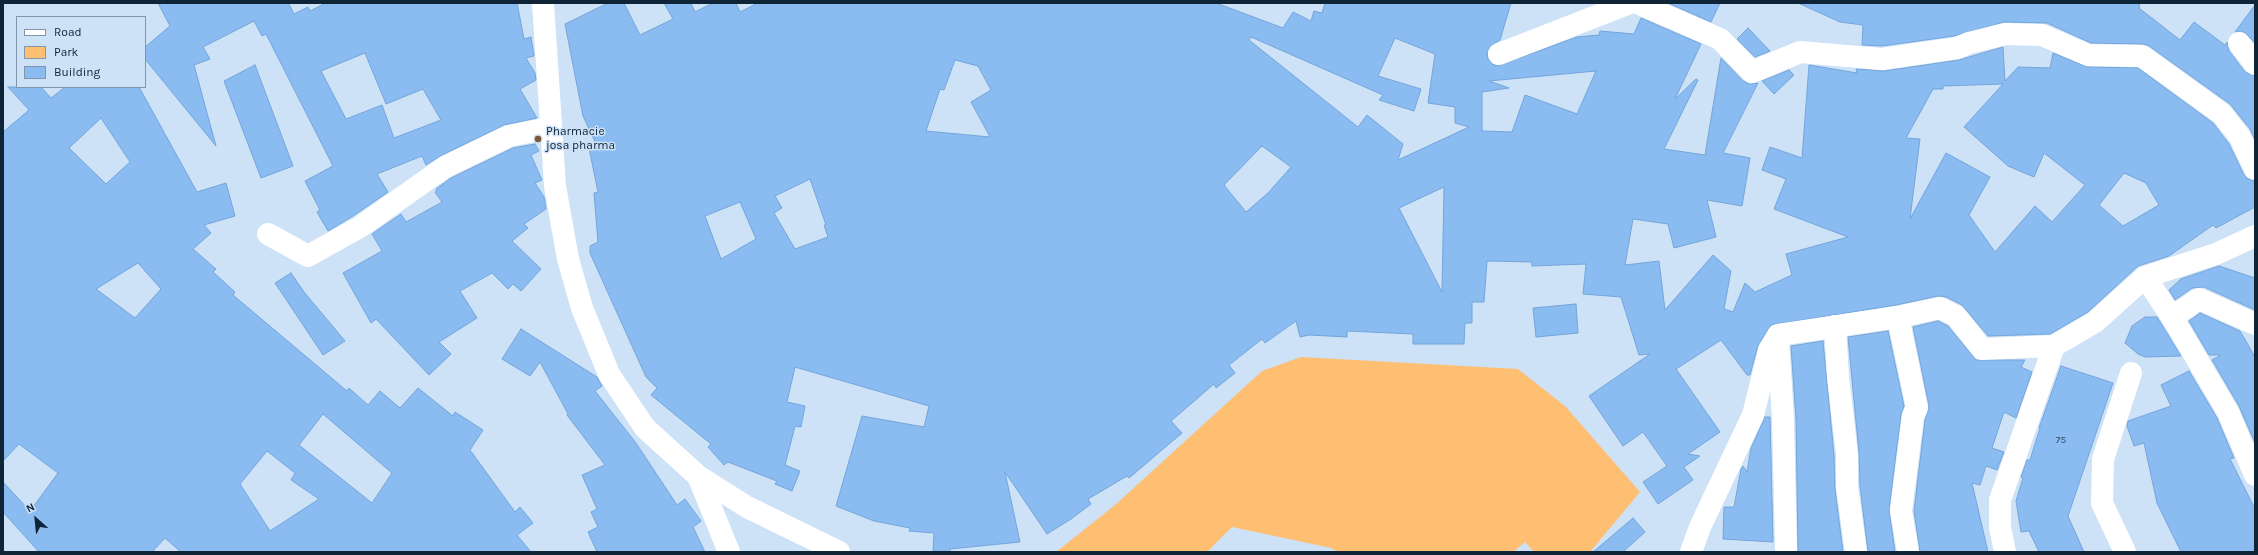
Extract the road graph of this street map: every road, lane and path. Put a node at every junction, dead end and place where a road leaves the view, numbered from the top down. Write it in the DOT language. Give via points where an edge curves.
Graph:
graph roads {
  1 [pos="542,3"];
  2 [pos="1630,3"];
  3 [pos="1637,3"];
  4 [pos="2239,43"];
  5 [pos="1499,54"];
  6 [pos="2255,64"];
  7 [pos="549,128"];
  8 [pos="2255,169"];
  9 [pos="268,234"];
  10 [pos="2255,236"];
  11 [pos="2145,277"];
  12 [pos="2172,317"];
  13 [pos="1898,318"];
  14 [pos="2255,324"];
  15 [pos="1835,326"];
  16 [pos="1778,335"];
  17 [pos="2054,346"];
  18 [pos="2131,373"];
  19 [pos="2255,475"];
  20 [pos="698,476"];
  21 [pos="1786,549"];
  22 [pos="729,552"];
  23 [pos="840,552"];
  24 [pos="1690,552"];
  25 [pos="1856,552"];
  26 [pos="1908,552"];
  27 [pos="2005,552"];
  28 [pos="2125,552"];
  1 -- 7 [label="street"];
  2 -- 5 [label="street"];
  3 -- 8 [label="street" via="1720,39 1752,72 1800,52 1882,59 1957,48 2005,34 2042,35 2088,55 2142,56 2222,114 2240,137"];
  4 -- 6 [label="street"];
  7 -- 9 [label="street" via="509,136 445,167 360,227 308,256"];
  7 -- 20 [label="street" via="555,186 568,259 582,308 609,374 645,428"];
  10 -- 11 [label="street" via="2216,254"];
  11 -- 12 [label="street"];
  11 -- 17 [label="street" via="2095,322"];
  12 -- 14 [label="street" via="2200,299"];
  12 -- 19 [label="street" via="2228,412"];
  13 -- 15 [label="street"];
  13 -- 17 [label="street" via="1940,308 1956,316 1982,349"];
  13 -- 26 [label="street" via="1917,408 1912,416 1901,511"];
  15 -- 16 [label="street"];
  15 -- 25 [label="street" via="1847,454 1847,487"];
  16 -- 21 [label="street"];
  16 -- 24 [label="street" via="1768,351 1752,415"];
  17 -- 27 [label="street" via="2000,500 2000,527"];
  18 -- 28 [label="street" via="2102,459 2102,503"];
  20 -- 22 [label="street"];
  20 -- 23 [label="street" via="747,507"];
}
